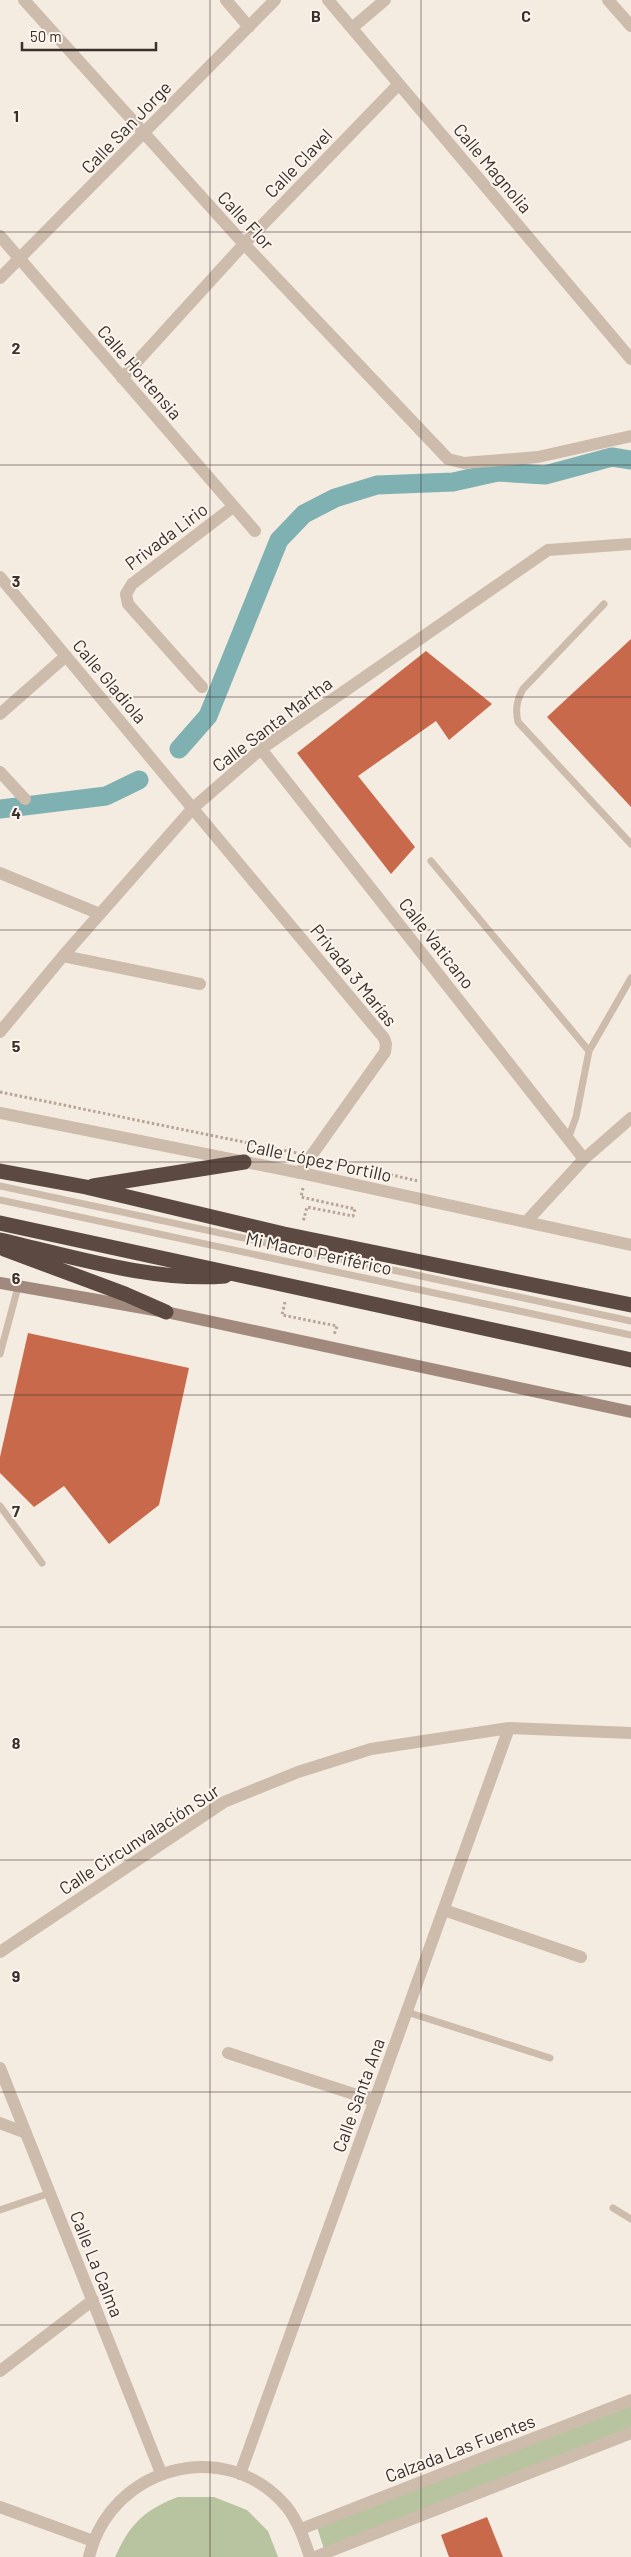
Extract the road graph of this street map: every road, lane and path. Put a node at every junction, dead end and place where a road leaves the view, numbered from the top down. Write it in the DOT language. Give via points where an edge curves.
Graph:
graph roads {
  1 [pos="24,0"];
  2 [pos="226,0"];
  3 [pos="275,0"];
  4 [pos="328,0"];
  5 [pos="385,0"];
  6 [pos="608,0"];
  7 [pos="631,26"];
  8 [pos="249,27"];
  9 [pos="352,28"];
  10 [pos="399,84"];
  11 [pos="144,134"];
  12 [pos="0,236"];
  13 [pos="244,244"];
  14 [pos="20,260"];
  15 [pos="0,278"];
  16 [pos="631,359"];
  17 [pos="122,378"];
  18 [pos="631,436"];
  19 [pos="233,507"];
  20 [pos="254,531"];
  21 [pos="631,544"];
  22 [pos="0,577"];
  23 [pos="604,604"];
  24 [pos="66,656"];
  25 [pos="202,687"];
  26 [pos="0,714"];
  27 [pos="262,749"];
  28 [pos="0,772"];
  29 [pos="25,799"];
  30 [pos="193,808"];
  31 [pos="631,844"];
  32 [pos="432,861"];
  33 [pos="0,873"];
  34 [pos="100,914"];
  35 [pos="63,956"];
  36 [pos="631,978"];
  37 [pos="200,984"];
  38 [pos="0,1032"];
  39 [pos="588,1051"];
  40 [pos="0,1113"];
  41 [pos="631,1118"];
  42 [pos="568,1139"];
  43 [pos="584,1159"];
  44 [pos="244,1162"];
  45 [pos="0,1171"];
  46 [pos="299,1173"];
  47 [pos="0,1186"];
  48 [pos="86,1187"];
  49 [pos="302,1197"];
  50 [pos="0,1200"];
  51 [pos="307,1207"];
  52 [pos="526,1222"];
  53 [pos="0,1223"];
  54 [pos="0,1240"];
  55 [pos="631,1245"];
  56 [pos="0,1248"];
  57 [pos="242,1275"];
  58 [pos="0,1283"];
  59 [pos="18,1287"];
  60 [pos="631,1305"];
  61 [pos="166,1312"];
  62 [pos="282,1315"];
  63 [pos="631,1321"];
  64 [pos="336,1326"];
  65 [pos="631,1335"];
  66 [pos="0,1354"];
  67 [pos="631,1360"];
  68 [pos="631,1412"];
  69 [pos="0,1506"];
  70 [pos="42,1563"];
  71 [pos="509,1728"];
  72 [pos="631,1733"];
  73 [pos="444,1910"];
  74 [pos="0,1952"];
  75 [pos="581,1957"];
  76 [pos="407,2012"];
  77 [pos="228,2053"];
  78 [pos="550,2058"];
  79 [pos="0,2068"];
  80 [pos="375,2101"];
  81 [pos="0,2123"];
  82 [pos="26,2133"];
  83 [pos="50,2193"];
  84 [pos="612,2208"];
  85 [pos="0,2210"];
  86 [pos="631,2219"];
  87 [pos="93,2300"];
  88 [pos="0,2370"];
  89 [pos="631,2400"];
  90 [pos="631,2433"];
  91 [pos="161,2473"];
  92 [pos="240,2474"];
  93 [pos="0,2507"];
  94 [pos="301,2529"];
  95 [pos="93,2541"];
  96 [pos="89,2557"];
  97 [pos="310,2557"];
  98 [pos="316,2557"];
  1 -- 11 [label="street, Calle Flor"];
  2 -- 8 [label="street"];
  3 -- 8 [label="street, Calle San Jorge"];
  4 -- 9 [label="street, Calle Magnolia"];
  5 -- 9 [label="street"];
  6 -- 7 [label="street"];
  8 -- 11 [label="street, Calle San Jorge"];
  9 -- 10 [label="street, Calle Magnolia"];
  10 -- 13 [label="street, Calle Clavel"];
  10 -- 16 [label="street, Calle Magnolia"];
  11 -- 13 [label="street, Calle Flor"];
  11 -- 14 [label="street, Calle San Jorge"];
  12 -- 14 [label="street, Calle Hortensia"];
  13 -- 17 [label="street, Calle Clavel"];
  13 -- 18 [label="street, Calle Flor" via="448,459 464,463 538,457"];
  14 -- 15 [label="street, Calle San Jorge"];
  14 -- 17 [label="street, Calle Hortensia"];
  17 -- 19 [label="street, Calle Hortensia"];
  19 -- 20 [label="street, Calle Hortensia"];
  19 -- 25 [label="street, Privada Lirio" via="132,584 126,594 128,604"];
  21 -- 27 [label="street, Calle Santa Martha" via="548,550"];
  22 -- 24 [label="street, Calle Gladiola"];
  23 -- 31 [label="lane" via="523,688 516,714 518,722"];
  24 -- 26 [label="street"];
  24 -- 30 [label="street, Calle Gladiola"];
  27 -- 30 [label="street, Calle Santa Martha"];
  27 -- 42 [label="street, Calle Vaticano"];
  28 -- 29 [label="street"];
  30 -- 34 [label="street, Calle Santa Martha"];
  30 -- 46 [label="street, Privada 3 Marías" via="386,1044 385,1052"];
  32 -- 39 [label="lane"];
  33 -- 34 [label="street"];
  34 -- 35 [label="street, Calle Santa Martha"];
  35 -- 37 [label="street"];
  35 -- 38 [label="street, Calle Santa Martha"];
  36 -- 39 [label="lane"];
  39 -- 42 [label="lane" via="576,1117"];
  40 -- 44 [label="street, Calle López Portillo"];
  41 -- 43 [label="street"];
  42 -- 43 [label="street, Calle Vaticano"];
  43 -- 52 [label="street"];
  44 -- 46 [label="street, Calle López Portillo"];
  44 -- 48 [label="highway"];
  45 -- 48 [label="highway"];
  46 -- 52 [label="street, Calle López Portillo"];
  47 -- 63 [label="lane, Mi Macro Periférico"];
  48 -- 60 [label="highway" via="284,1234"];
  49 -- 51 [label="path" via="355,1209 353,1216"];
  50 -- 65 [label="lane, Mi Macro Periférico"];
  52 -- 55 [label="street, Calle López Portillo"];
  53 -- 57 [label="highway"];
  54 -- 57 [label="highway" via="131,1268 197,1278"];
  56 -- 61 [label="highway" via="117,1290"];
  57 -- 67 [label="highway"];
  58 -- 59 [label="street"];
  59 -- 61 [label="street"];
  59 -- 66 [label="lane"];
  61 -- 68 [label="street"];
  62 -- 64 [label="path"];
  69 -- 70 [label="lane"];
  71 -- 72 [label="street, Calle Circunvalación Sur"];
  71 -- 73 [label="street, Calle Santa Ana"];
  71 -- 74 [label="street, Calle Circunvalación Sur" via="371,1749 298,1772 224,1802"];
  73 -- 75 [label="street"];
  73 -- 76 [label="street, Calle Santa Ana"];
  76 -- 78 [label="lane"];
  76 -- 80 [label="street, Calle Santa Ana"];
  77 -- 80 [label="street"];
  79 -- 82 [label="street, Calle La Calma"];
  80 -- 92 [label="street, Calle Santa Ana"];
  81 -- 82 [label="street"];
  82 -- 83 [label="street, Calle La Calma"];
  83 -- 85 [label="lane"];
  83 -- 87 [label="street, Calle La Calma"];
  84 -- 86 [label="lane"];
  87 -- 88 [label="street"];
  87 -- 91 [label="street, Calle La Calma"];
  89 -- 94 [label="street, Calzada Las Fuentes"];
  90 -- 98 [label="street"];
  91 -- 92 [label="street" via="187,2467 214,2467"];
  91 -- 95 [label="street" via="132,2489 108,2512"];
  92 -- 94 [label="street" via="265,2487 286,2506"];
  93 -- 95 [label="street"];
  94 -- 97 [label="street"];
  95 -- 96 [label="street"];
}
